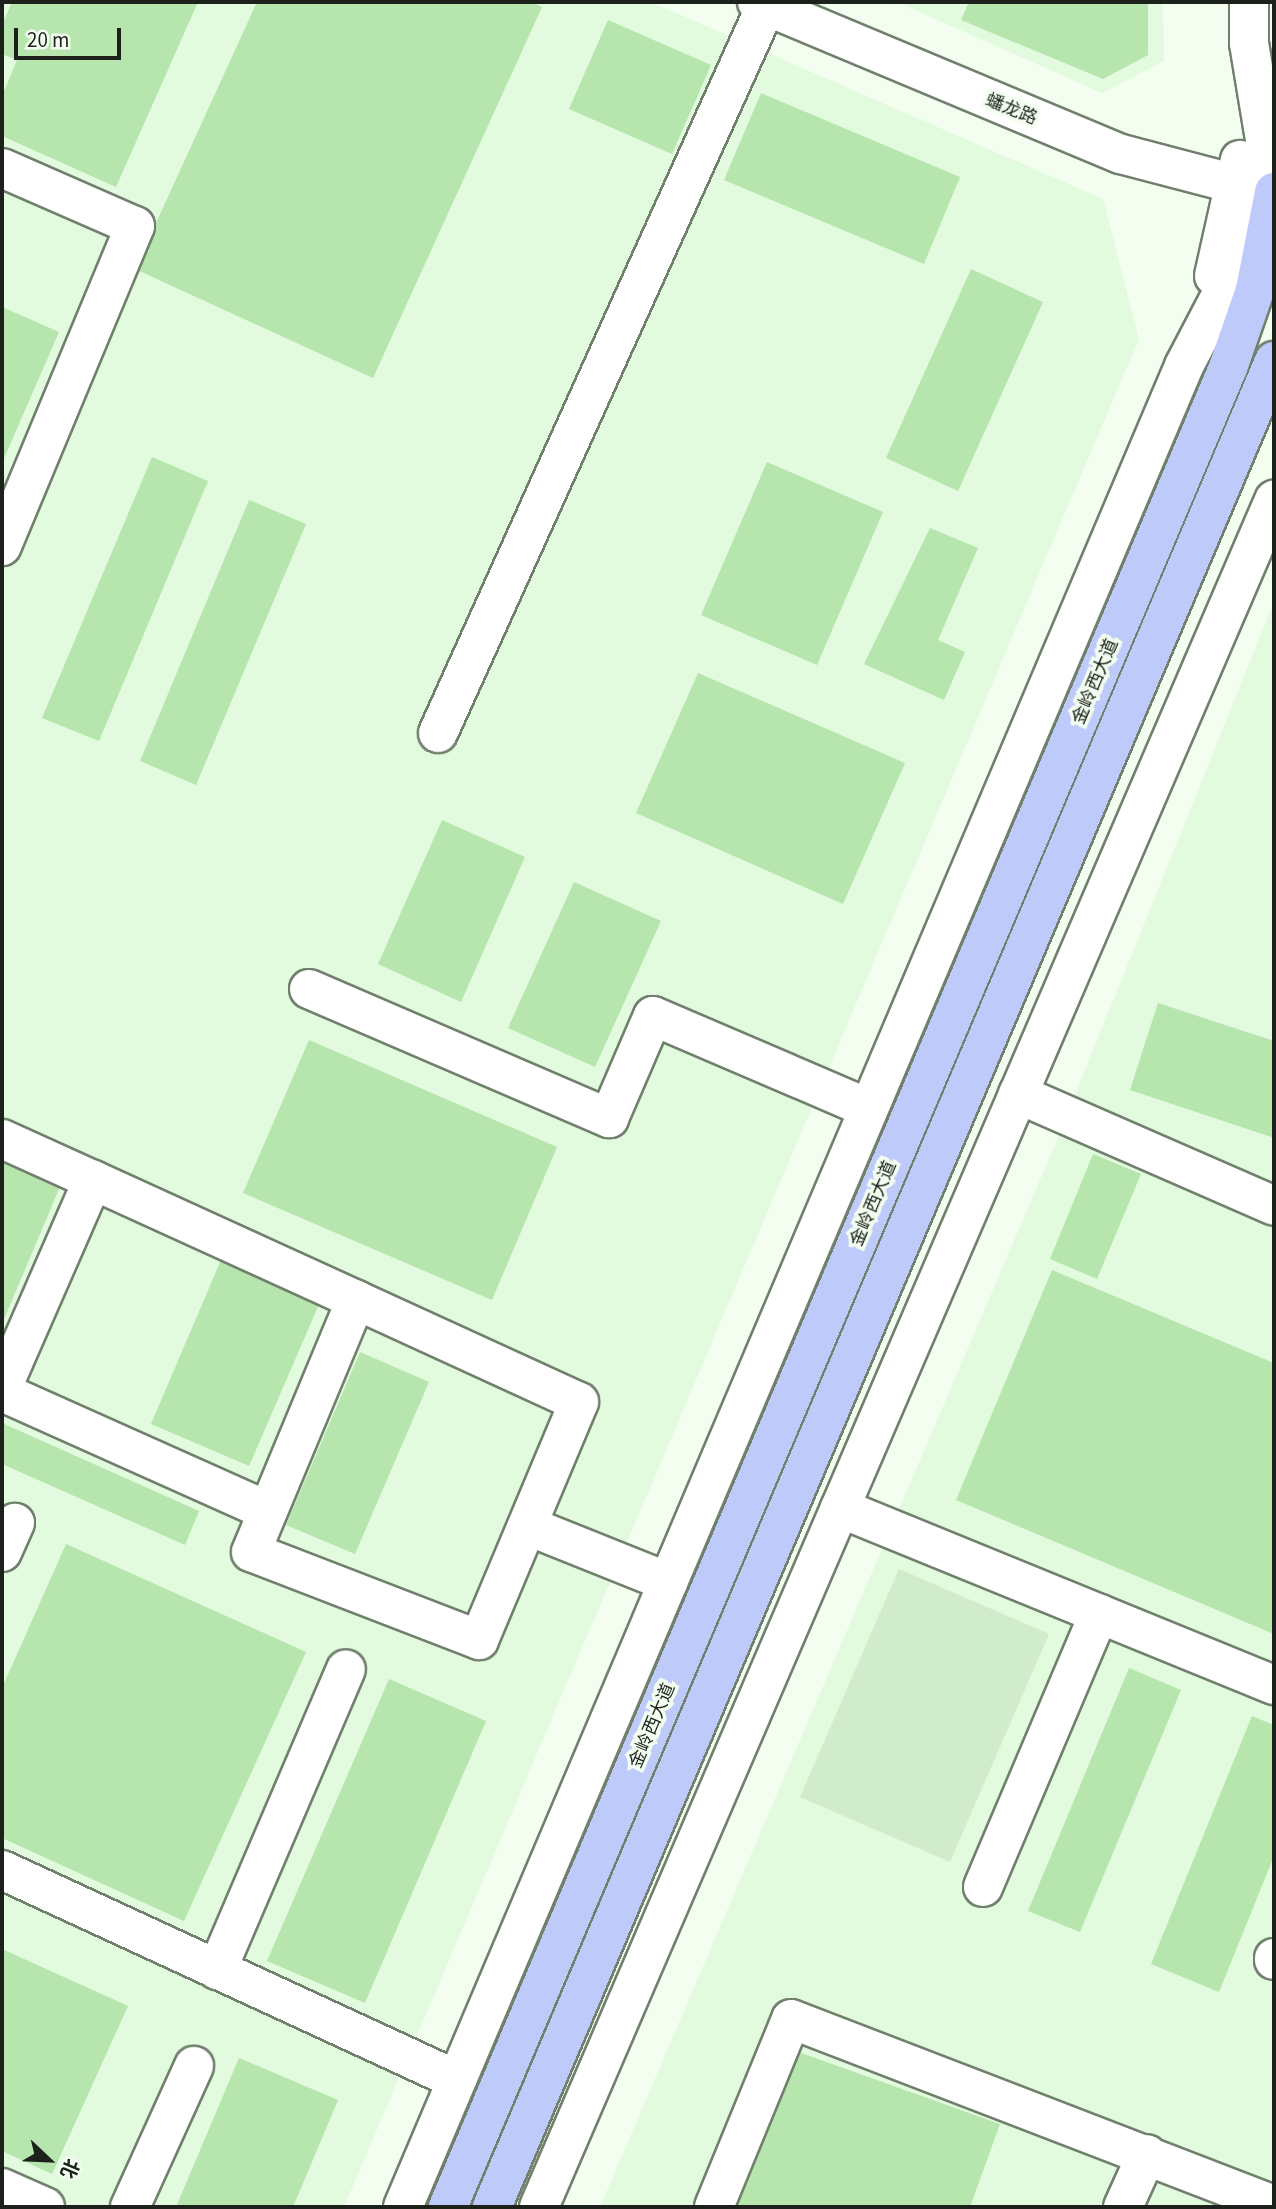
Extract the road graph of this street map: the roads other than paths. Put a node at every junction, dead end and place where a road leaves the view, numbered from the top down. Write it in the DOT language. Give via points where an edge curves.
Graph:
graph roads {
  1 [pos="1249,2"];
  2 [pos="761,4"];
  3 [pos="1249,43"];
  4 [pos="2,168"];
  5 [pos="1236,184"];
  6 [pos="1274,193"];
  7 [pos="1274,361"];
  8 [pos="1184,366"];
  9 [pos="1274,499"];
  10 [pos="2,546"];
  11 [pos="438,733"];
  12 [pos="309,989"];
  13 [pos="1018,1094"];
  14 [pos="868,1108"];
  15 [pos="2,1139"];
  16 [pos="93,1180"];
  17 [pos="1274,1206"];
  18 [pos="356,1300"];
  19 [pos="2,1390"];
  20 [pos="840,1508"];
  21 [pos="268,1511"];
  22 [pos="527,1526"];
  23 [pos="668,1582"];
  24 [pos="1099,1614"];
  25 [pos="346,1669"];
  26 [pos="1274,1685"];
  27 [pos="2,1870"];
  28 [pos="983,1887"];
  29 [pos="218,1969"];
  30 [pos="194,2066"];
  31 [pos="457,2080"];
  32 [pos="1147,2154"];
  33 [pos="2,2188"];
  34 [pos="1274,2205"];
  35 [pos="45,2207"];
  36 [pos="130,2207"];
  37 [pos="402,2207"];
  38 [pos="449,2207"];
  39 [pos="492,2207"];
  40 [pos="539,2207"];
  41 [pos="714,2207"];
  42 [pos="1124,2207"];
  1 -- 3 [label="street"];
  2 -- 5 [label="street, 蟠龙路" via="1121,154"];
  2 -- 11 [label="street"];
  3 -- 5 [label="street"];
  3 -- 6 [label="street"];
  4 -- 10 [label="street" via="135,226"];
  5 -- 6 [label="street, 蟠龙路"];
  5 -- 8 [label="street" via="1221,253"];
  6 -- 8 [label="street"];
  6 -- 38 [label="main road, 金岭西大道" via="1255,290 1228,368"];
  7 -- 39 [label="main road, 金岭西大道"];
  8 -- 14 [label="street"];
  9 -- 13 [label="street"];
  12 -- 14 [label="street" via="609,1118 653,1016"];
  13 -- 17 [label="street"];
  13 -- 20 [label="street"];
  14 -- 23 [label="street"];
  15 -- 16 [label="street"];
  16 -- 18 [label="street"];
  16 -- 19 [label="street"];
  18 -- 21 [label="street"];
  18 -- 22 [label="street" via="579,1402"];
  19 -- 21 [label="street"];
  20 -- 24 [label="street"];
  20 -- 40 [label="street"];
  21 -- 22 [label="street" via="251,1552 479,1640"];
  22 -- 23 [label="street"];
  23 -- 31 [label="street"];
  24 -- 26 [label="street"];
  24 -- 28 [label="street"];
  25 -- 29 [label="street"];
  27 -- 29 [label="street"];
  29 -- 31 [label="street"];
  30 -- 36 [label="street"];
  31 -- 37 [label="street"];
  32 -- 34 [label="street"];
  32 -- 41 [label="street" via="792,2020"];
  32 -- 42 [label="street"];
  33 -- 35 [label="street"];
}
